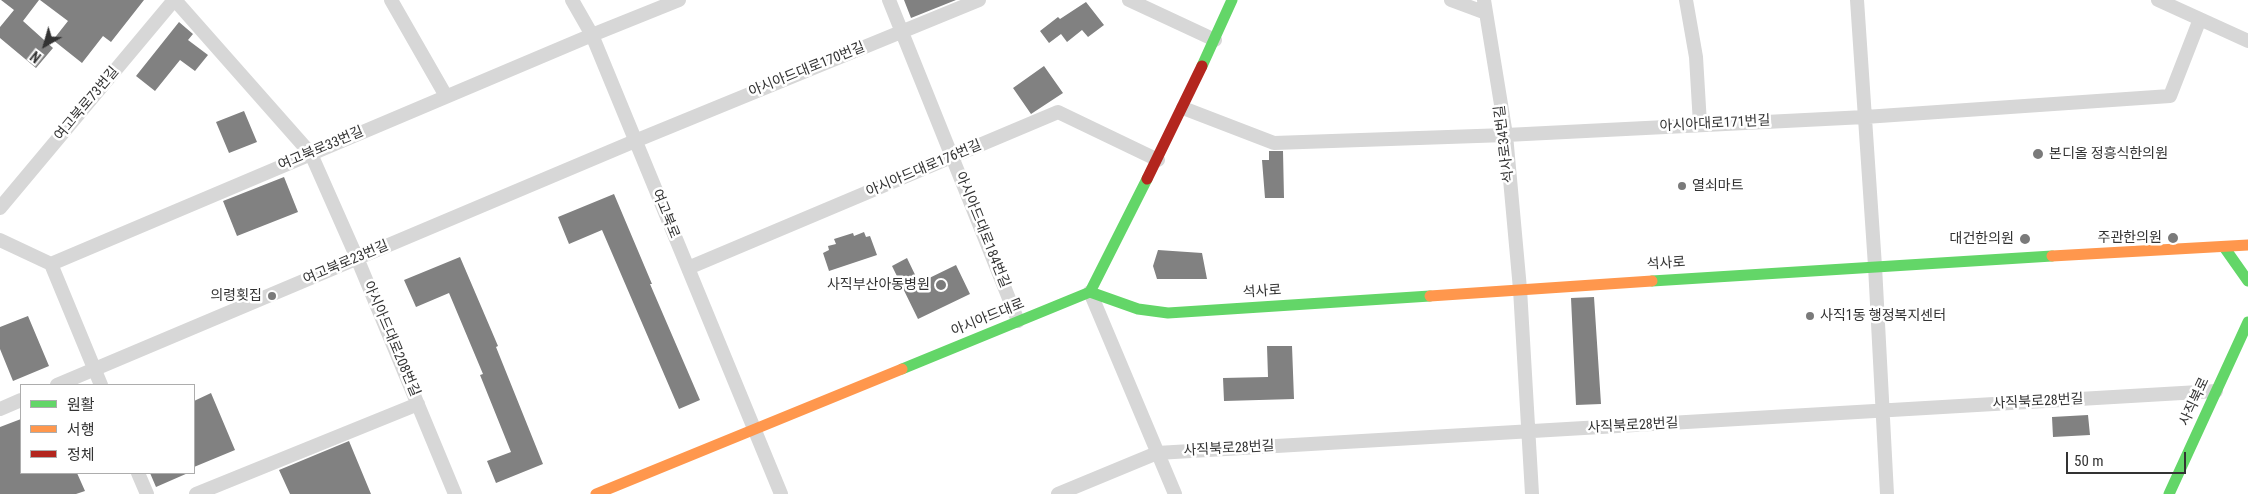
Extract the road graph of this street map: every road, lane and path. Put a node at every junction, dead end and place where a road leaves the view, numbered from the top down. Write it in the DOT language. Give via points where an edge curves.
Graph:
graph roads {
  1 [pos="174,0"];
  2 [pos="392,0"];
  3 [pos="572,0"];
  4 [pos="679,0"];
  5 [pos="889,0"];
  6 [pos="980,0"];
  7 [pos="1129,0"];
  8 [pos="1232,0"];
  9 [pos="1452,0"];
  10 [pos="1686,0"];
  11 [pos="1857,0"];
  12 [pos="2158,0"];
  13 [pos="1485,7"];
  14 [pos="2200,19"];
  15 [pos="902,32"];
  16 [pos="592,35"];
  17 [pos="1215,40"];
  18 [pos="2248,41"];
  19 [pos="446,96"];
  20 [pos="1183,108"];
  21 [pos="1865,117"];
  22 [pos="1700,124"];
  23 [pos="1506,134"];
  24 [pos="635,141"];
  25 [pos="311,154"];
  26 [pos="952,157"];
  27 [pos="1158,160"];
  28 [pos="0,208"];
  29 [pos="0,240"];
  30 [pos="2248,245"];
  31 [pos="2224,247"];
  32 [pos="358,258"];
  33 [pos="51,264"];
  34 [pos="1875,266"];
  35 [pos="688,268"];
  36 [pos="2248,281"];
  37 [pos="1520,289"];
  38 [pos="1090,292"];
  39 [pos="1018,321"];
  40 [pos="2248,322"];
  41 [pos="95,369"];
  42 [pos="58,384"];
  43 [pos="102,384"];
  44 [pos="2216,391"];
  45 [pos="20,400"];
  46 [pos="418,404"];
  47 [pos="0,409"];
  48 [pos="1882,412"];
  49 [pos="754,429"];
  50 [pos="1528,431"];
  51 [pos="1157,453"];
  52 [pos="138,474"];
  53 [pos="147,494"];
  54 [pos="196,494"];
  55 [pos="455,494"];
  56 [pos="596,494"];
  57 [pos="781,494"];
  58 [pos="1058,494"];
  59 [pos="1175,494"];
  60 [pos="1532,494"];
  61 [pos="1887,494"];
  62 [pos="2169,494"];
  1 -- 25 [label="street, 아시아드대로208번길"];
  1 -- 28 [label="street, 여고북로73번길"];
  2 -- 19 [label="street"];
  3 -- 16 [label="street, 여고북로"];
  4 -- 16 [label="street, 여고북로33번길"];
  5 -- 15 [label="street, 아시아드대로184번길"];
  6 -- 15 [label="street, 아시아드대로170번길"];
  7 -- 17 [label="street"];
  8 -- 17 [label="main road"];
  9 -- 13 [label="street"];
  10 -- 22 [label="street" via="1696,57"];
  11 -- 21 [label="street"];
  12 -- 14 [label="street"];
  13 -- 23 [label="street, 석사로34번길"];
  14 -- 18 [label="street"];
  14 -- 21 [label="street, 아시아대로171번길" via="2170,96"];
  15 -- 24 [label="street, 아시아드대로170번길"];
  15 -- 26 [label="street, 아시아드대로184번길"];
  16 -- 19 [label="street, 여고북로33번길"];
  16 -- 24 [label="street, 여고북로"];
  17 -- 20 [label="main road"];
  19 -- 25 [label="street, 여고북로33번길"];
  20 -- 23 [label="street, 아시아대로171번길" via="1274,143"];
  20 -- 27 [label="main road"];
  21 -- 22 [label="street, 아시아대로171번길"];
  21 -- 34 [label="street"];
  22 -- 23 [label="street, 아시아대로171번길"];
  23 -- 37 [label="street, 석사로34번길"];
  24 -- 32 [label="street, 여고북로23번길"];
  24 -- 35 [label="street, 여고북로"];
  25 -- 32 [label="street, 아시아드대로208번길"];
  25 -- 33 [label="street, 여고북로33번길"];
  26 -- 27 [label="street, 아시아드대로176번길" via="1058,112"];
  26 -- 35 [label="street, 아시아드대로176번길"];
  26 -- 39 [label="street, 아시아드대로184번길"];
  27 -- 38 [label="main road"];
  29 -- 33 [label="street"];
  30 -- 31 [label="main road, 석사로"];
  31 -- 34 [label="main road, 석사로"];
  31 -- 36 [label="main road"];
  32 -- 41 [label="street, 여고북로23번길"];
  32 -- 46 [label="street, 아시아드대로208번길"];
  33 -- 41 [label="street"];
  34 -- 37 [label="main road, 석사로"];
  34 -- 48 [label="street"];
  35 -- 49 [label="street, 여고북로"];
  37 -- 38 [label="main road, 석사로" via="1168,313 1130,307"];
  37 -- 50 [label="street, 석사로34번길"];
  38 -- 39 [label="main road, 아시아드대로"];
  38 -- 51 [label="street"];
  39 -- 49 [label="main road, 아시아드대로"];
  40 -- 44 [label="main road, 사직북로"];
  41 -- 42 [label="street, 여고북로23번길"];
  41 -- 43 [label="street"];
  44 -- 48 [label="street, 사직북로28번길"];
  44 -- 62 [label="main road, 사직북로"];
  45 -- 47 [label="street"];
  46 -- 54 [label="street"];
  46 -- 55 [label="street, 아시아드대로208번길"];
  48 -- 50 [label="street, 사직북로28번길"];
  48 -- 61 [label="street"];
  49 -- 56 [label="main road, 아시아드대로"];
  49 -- 57 [label="street, 여고북로"];
  50 -- 51 [label="street, 사직북로28번길"];
  50 -- 60 [label="street, 석사로34번길"];
  51 -- 58 [label="street, 사직북로28번길"];
  51 -- 59 [label="street"];
  52 -- 53 [label="street"];
}
